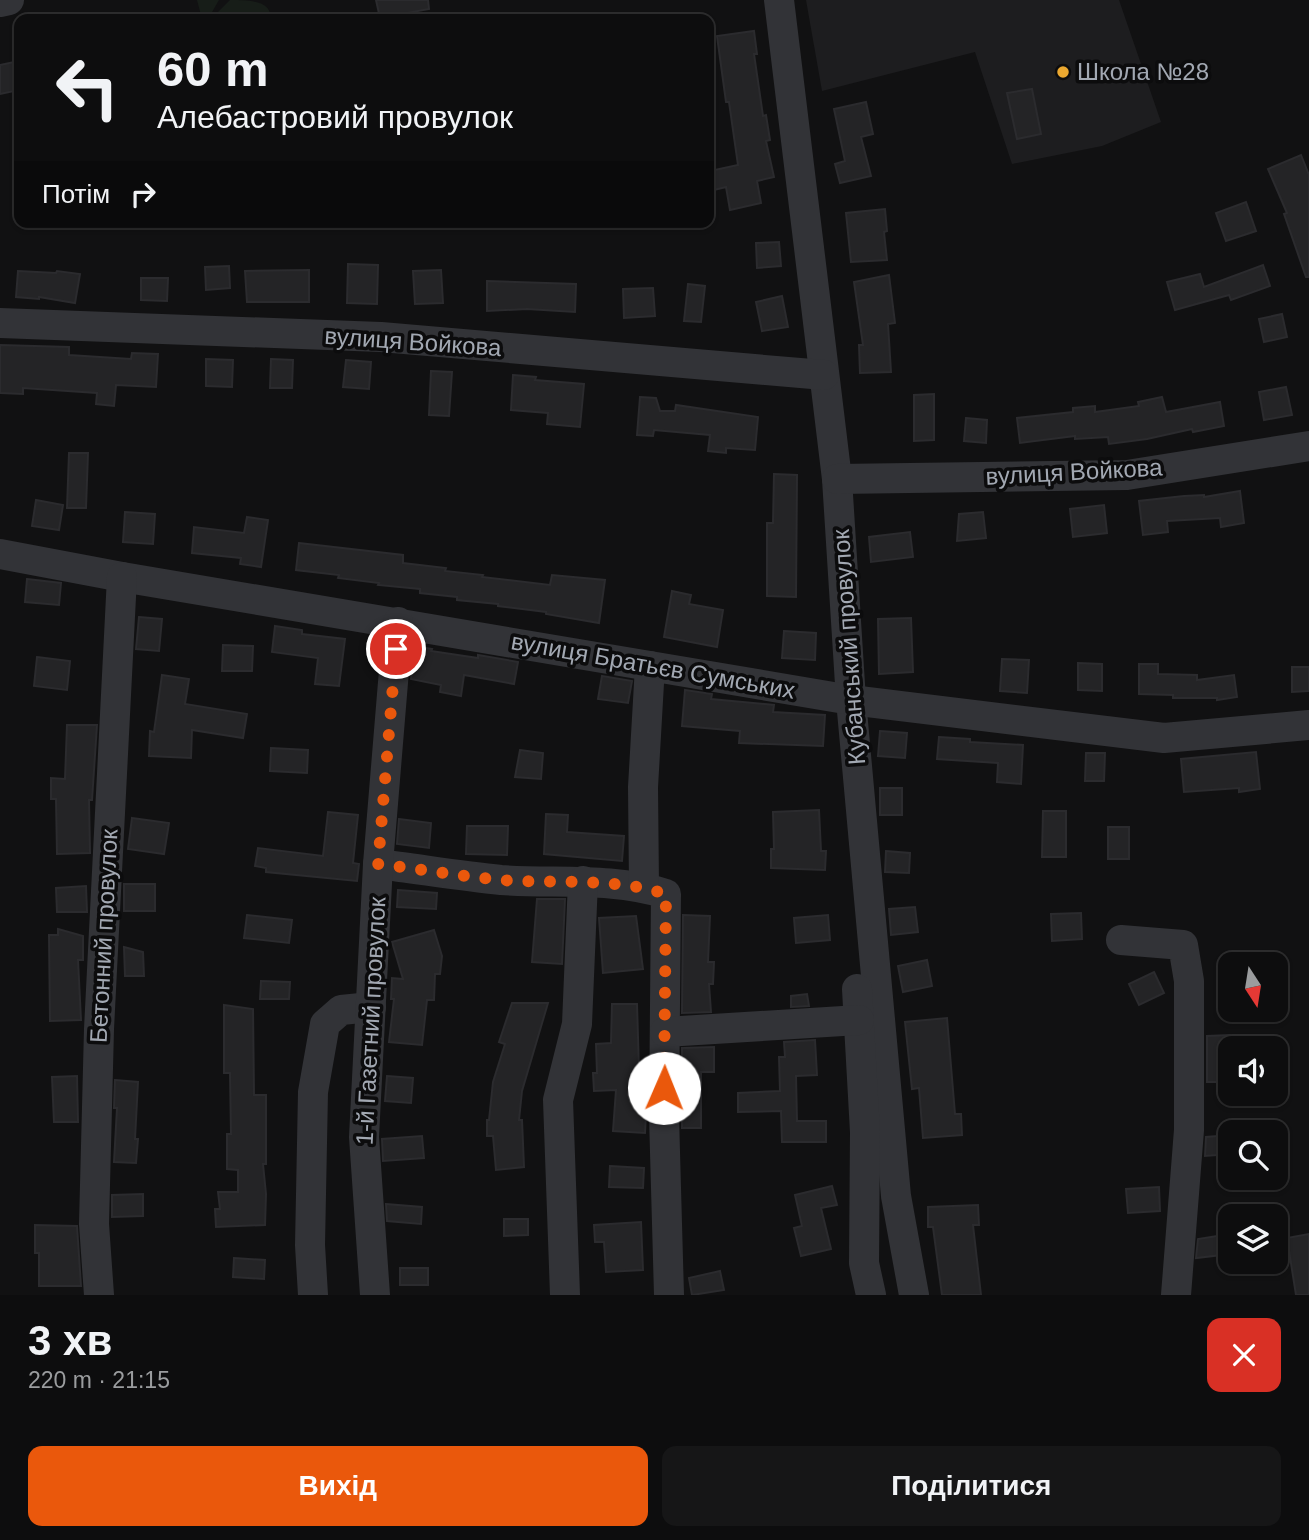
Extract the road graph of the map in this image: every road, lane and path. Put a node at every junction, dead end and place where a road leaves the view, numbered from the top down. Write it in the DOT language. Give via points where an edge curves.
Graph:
graph roads {
  1 [pos="9,0"];
  2 [pos="779,0"];
  3 [pos="0,2"];
  4 [pos="0,323"];
  5 [pos="824,375"];
  6 [pos="1309,446"];
  7 [pos="837,479"];
  8 [pos="0,554"];
  9 [pos="122,577"];
  10 [pos="398,622"];
  11 [pos="650,666"];
  12 [pos="847,699"];
  13 [pos="1309,725"];
  14 [pos="378,864"];
  15 [pos="583,881"];
  16 [pos="644,887"];
  17 [pos="1121,940"];
  18 [pos="371,1007"];
  19 [pos="859,1020"];
  20 [pos="665,1032"];
  21 [pos="99,1295"];
  22 [pos="313,1295"];
  23 [pos="375,1295"];
  24 [pos="565,1295"];
  25 [pos="669,1295"];
  26 [pos="871,1295"];
  27 [pos="914,1295"];
  28 [pos="1176,1295"];
  1 -- 3 [label="street"];
  2 -- 5 [label="street, Кубанський провулок"];
  4 -- 5 [label="street, вулиця Войкова" via="381,337"];
  5 -- 7 [label="street, Кубанський провулок"];
  6 -- 7 [label="street, вулиця Войкова" via="1127,475"];
  7 -- 12 [label="street, Кубанський провулок"];
  8 -- 9 [label="street, вулиця Братьєв Сумських"];
  9 -- 10 [label="street, вулиця Братьєв Сумських"];
  9 -- 21 [label="street, Бетонний провулок" via="99,1028 94,1224"];
  10 -- 11 [label="street, вулиця Братьєв Сумських"];
  10 -- 14 [label="street, 1-й Газетний провулок"];
  11 -- 12 [label="street, вулиця Братьєв Сумських"];
  11 -- 16 [label="street" via="643,787"];
  12 -- 13 [label="street, вулиця Братьєв Сумських" via="1164,738"];
  12 -- 19 [label="street" via="848,852"];
  12 -- 27 [label="street, Кубанський провулок" via="896,1196"];
  14 -- 15 [label="street" via="501,880"];
  14 -- 18 [label="street, 1-й Газетний провулок"];
  15 -- 16 [label="street"];
  15 -- 24 [label="street" via="577,1024 558,1100"];
  16 -- 20 [label="street" via="666,894"];
  17 -- 28 [label="street" via="1183,945 1189,981 1188,1130"];
  18 -- 22 [label="street" via="341,1010 325,1024 313,1092"];
  18 -- 23 [label="street, 1-й Газетний провулок" via="363,1137"];
  19 -- 20 [label="street"];
  19 -- 26 [label="street" via="865,1132 864,1263"];
  20 -- 25 [label="street"];
}
